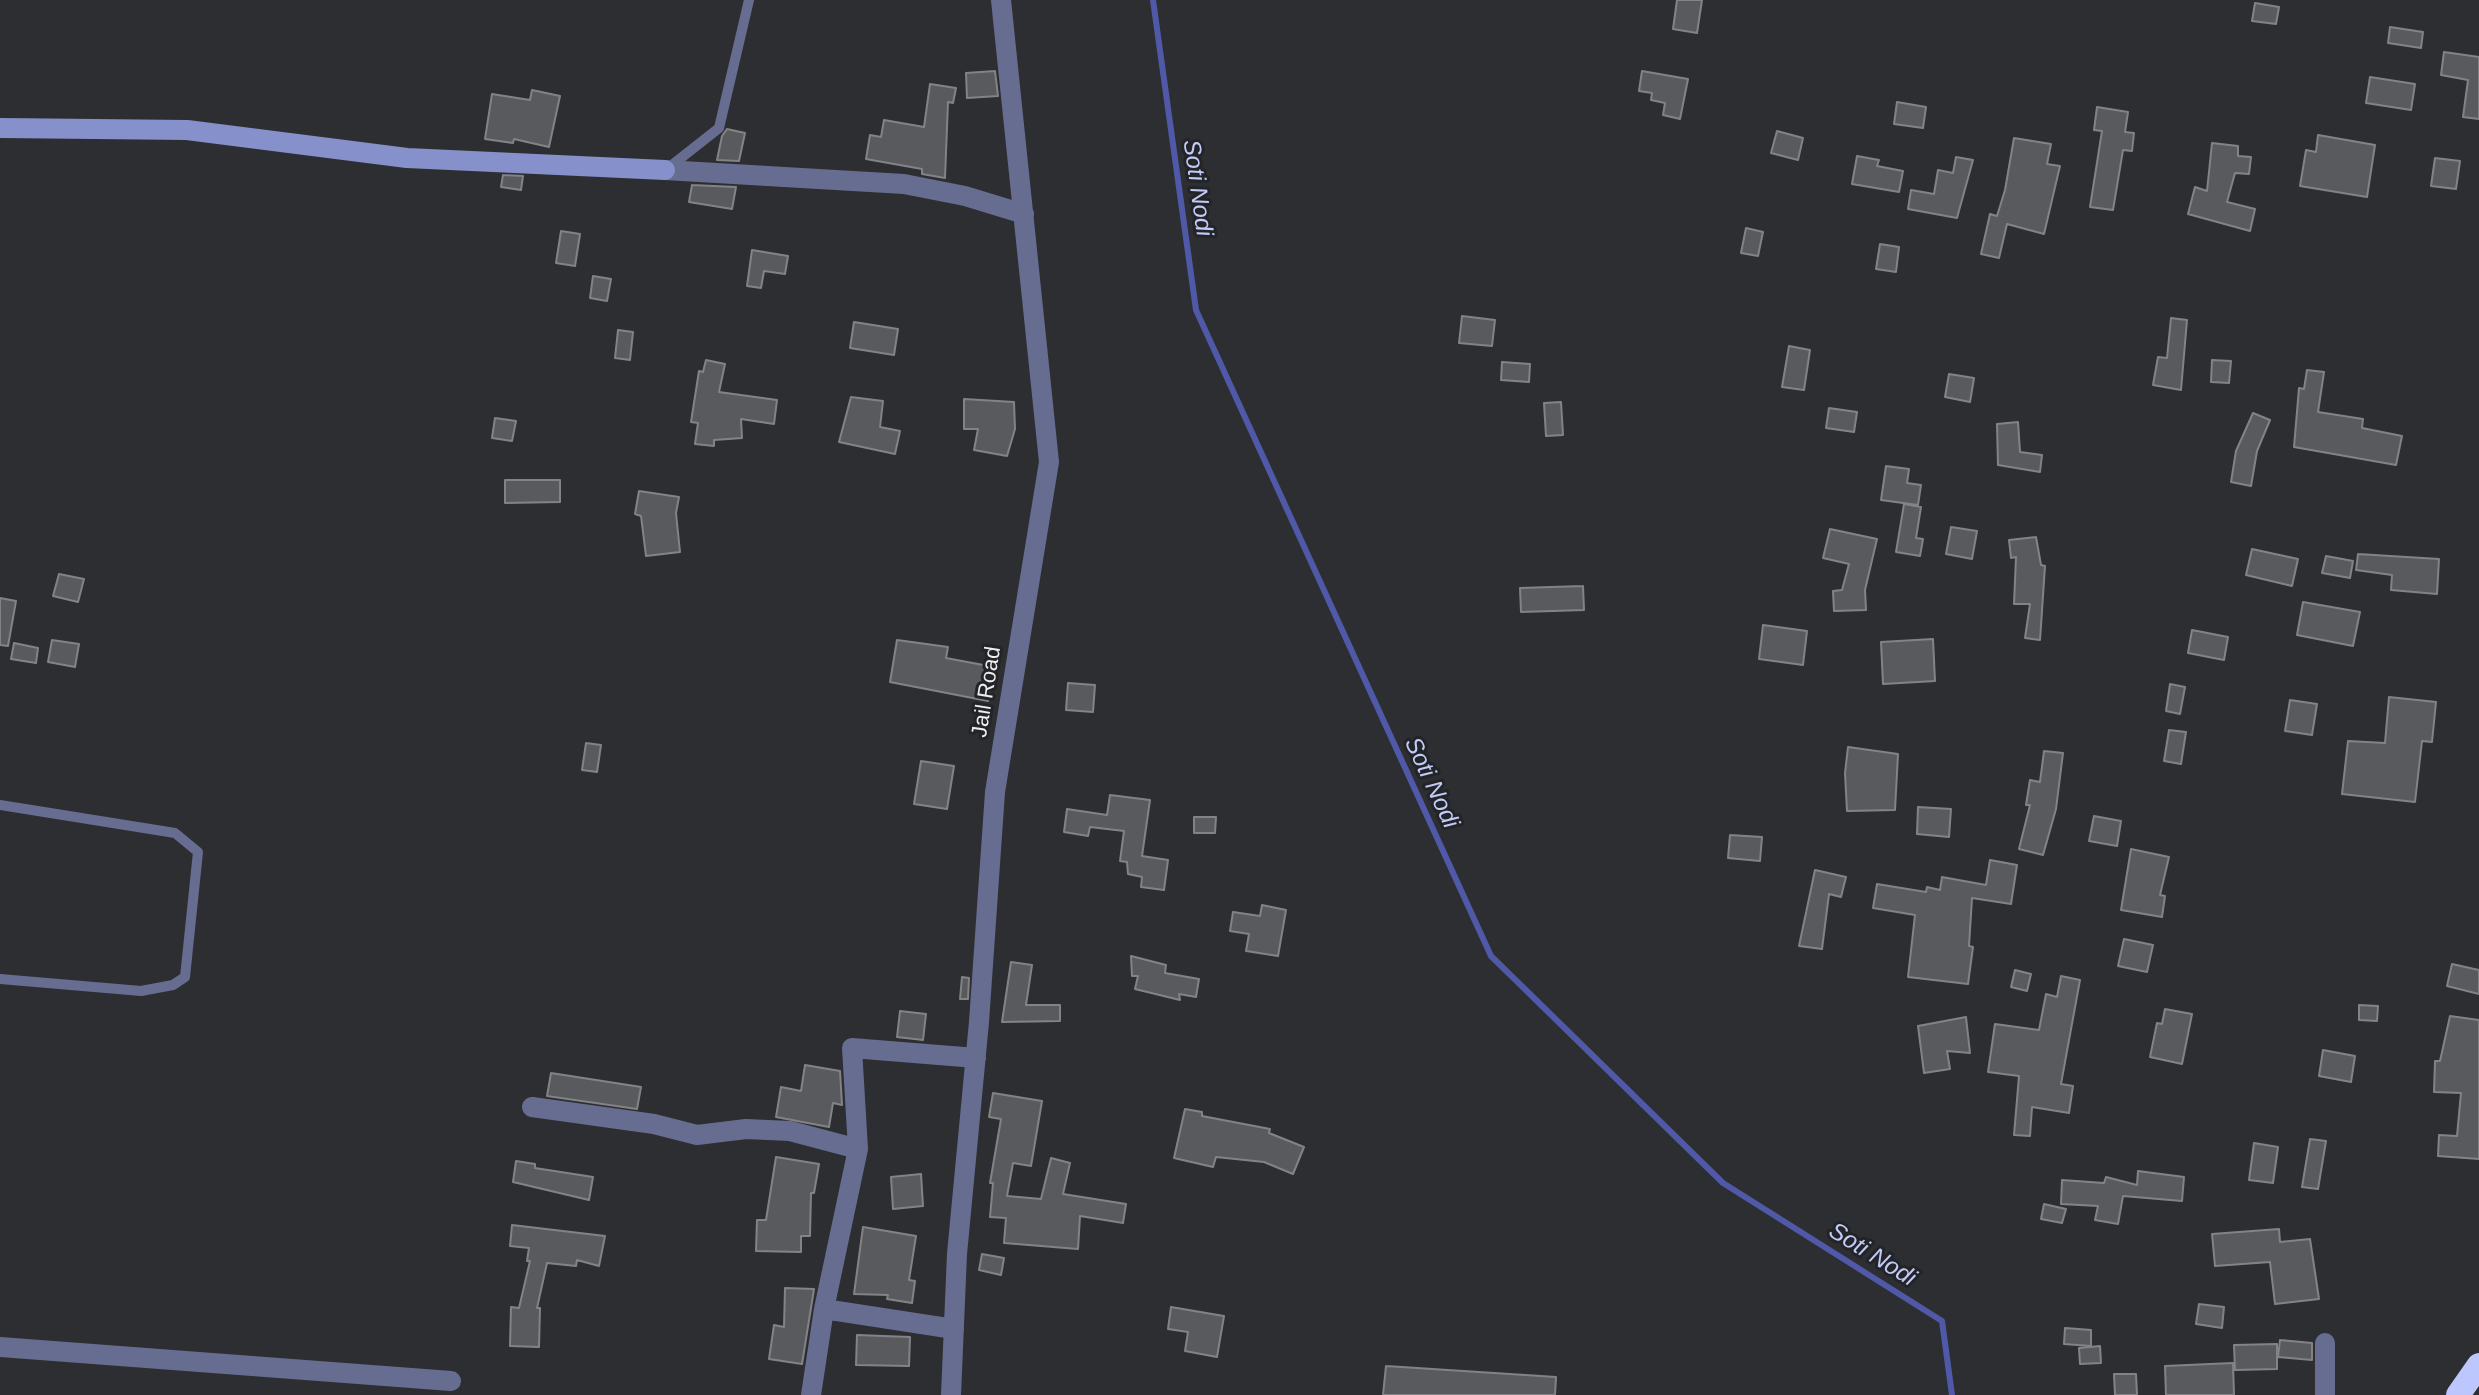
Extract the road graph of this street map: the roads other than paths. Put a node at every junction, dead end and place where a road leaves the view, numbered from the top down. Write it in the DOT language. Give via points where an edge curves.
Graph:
graph roads {
  1 [pos="749,0"];
  2 [pos="1001,0"];
  3 [pos="0,128"];
  4 [pos="665,170"];
  5 [pos="1024,214"];
  6 [pos="0,805"];
  7 [pos="0,979"];
  8 [pos="976,1058"];
  9 [pos="532,1107"];
  10 [pos="858,1149"];
  11 [pos="824,1309"];
  12 [pos="954,1329"];
  13 [pos="2325,1343"];
  14 [pos="0,1347"];
  15 [pos="2479,1365"];
  16 [pos="451,1381"];
  17 [pos="811,1395"];
  18 [pos="951,1395"];
  19 [pos="2325,1395"];
  20 [pos="2458,1395"];
  1 -- 4 [label="lane" via="719,128"];
  2 -- 5 [label="street, Jail Road"];
  3 -- 4 [label="street" via="187,130 407,158"];
  4 -- 5 [label="street" via="904,184"];
  5 -- 8 [label="street, Jail Road" via="1049,462 995,792"];
  6 -- 7 [label="lane" via="175,833 198,852 185,977 173,985 141,991"];
  8 -- 10 [label="street" via="852,1048"];
  8 -- 12 [label="street, Jail Road"];
  9 -- 10 [label="street" via="697,1135 790,1131"];
  10 -- 11 [label="street"];
  11 -- 12 [label="street"];
  11 -- 17 [label="street"];
  12 -- 18 [label="street, Jail Road"];
  13 -- 19 [label="street"];
  14 -- 16 [label="street"];
  15 -- 20 [label="highway"];
}
